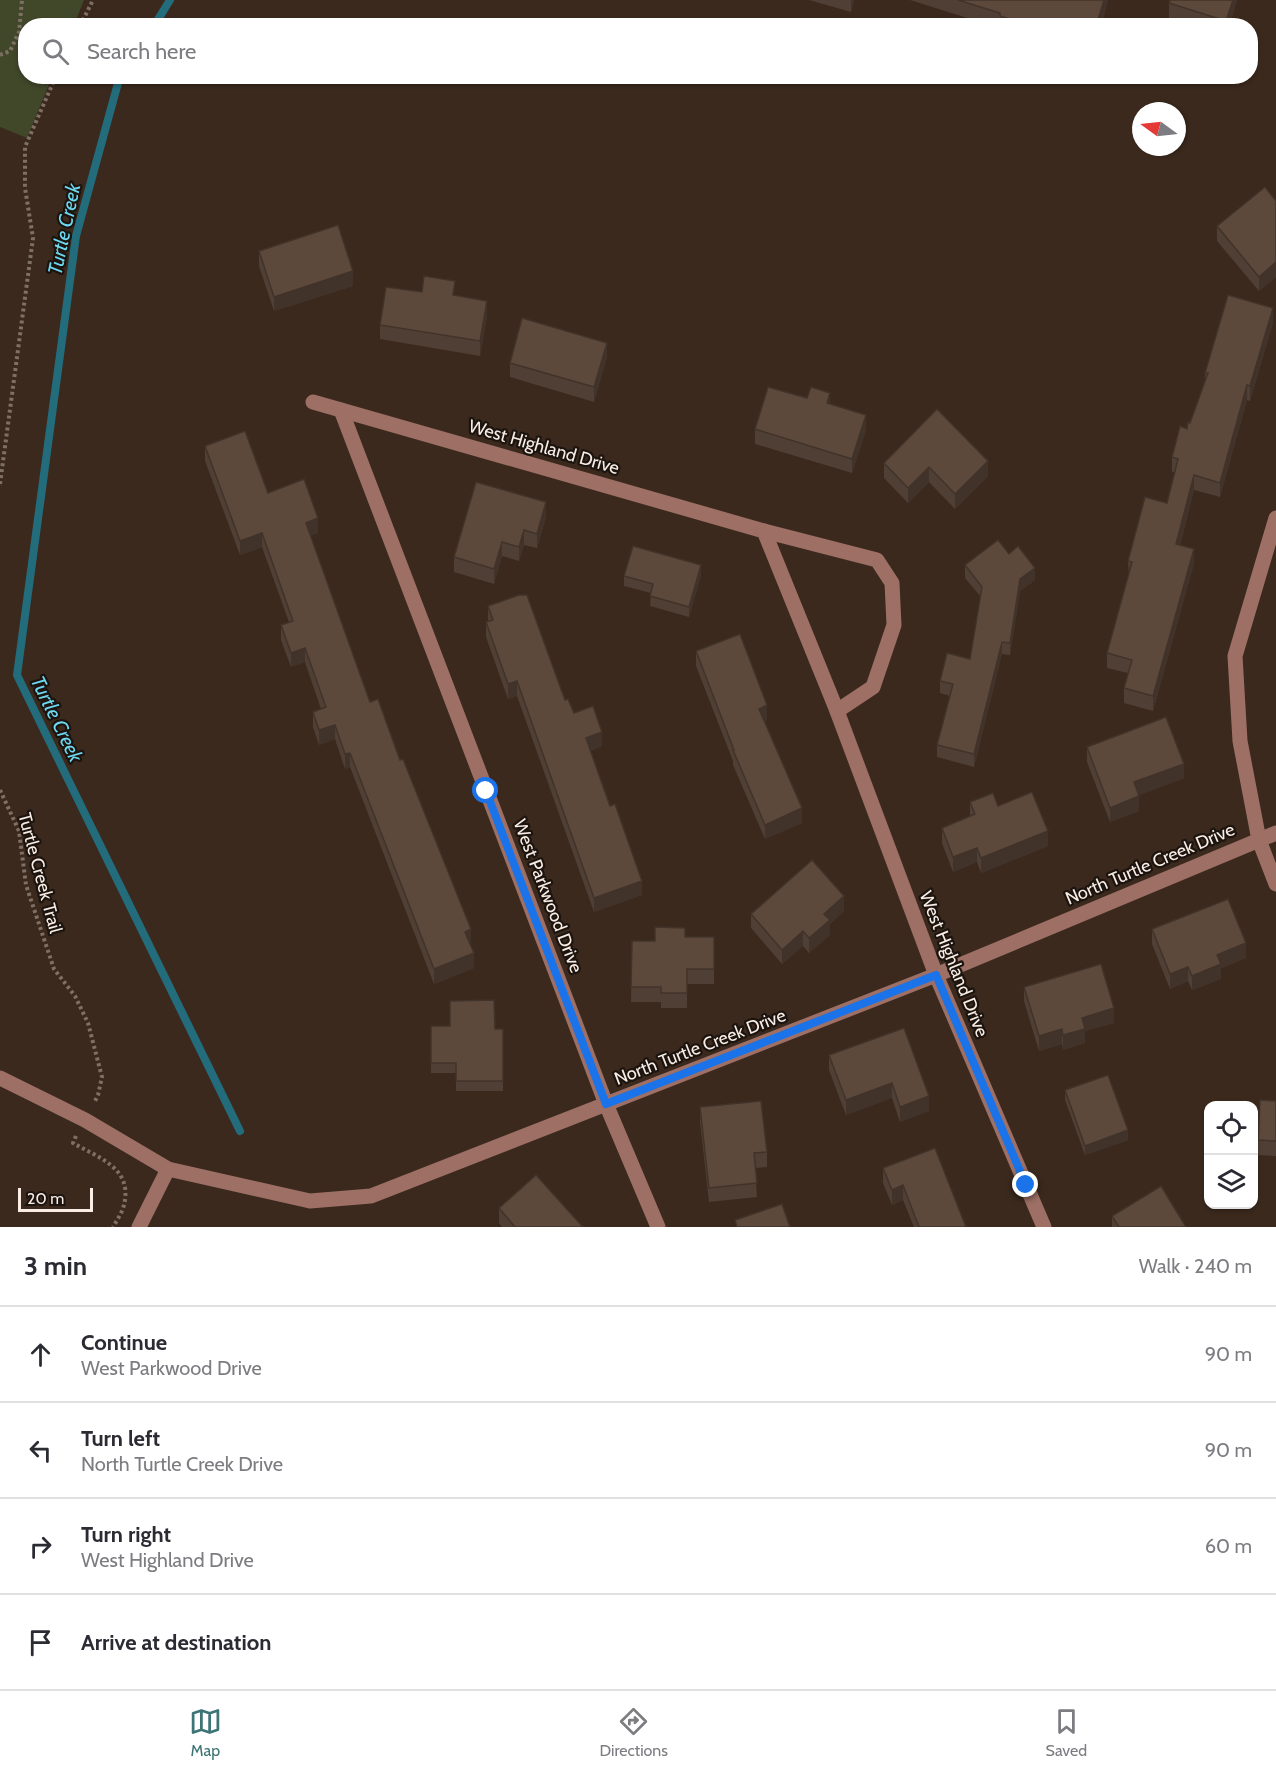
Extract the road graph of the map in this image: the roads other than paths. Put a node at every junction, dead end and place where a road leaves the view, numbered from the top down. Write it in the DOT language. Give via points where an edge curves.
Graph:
graph roads {
  1 [pos="313,402"];
  2 [pos="341,410"];
  3 [pos="1276,518"];
  4 [pos="764,531"];
  5 [pos="837,711"];
  6 [pos="1276,833"];
  7 [pos="1259,840"];
  8 [pos="1276,884"];
  9 [pos="936,975"];
  10 [pos="0,1078"];
  11 [pos="606,1104"];
  12 [pos="168,1169"];
  13 [pos="139,1227"];
  14 [pos="658,1227"];
  15 [pos="1044,1227"];
  1 -- 2 [label="street, West Highland Drive"];
  2 -- 4 [label="street, West Highland Drive"];
  2 -- 11 [label="street, West Parkwood Drive"];
  3 -- 7 [label="street" via="1235,656 1240,741"];
  4 -- 5 [label="street, West Highland Drive"];
  4 -- 5 [label="street, West Highland Drive" via="877,560 892,583 894,625 873,687"];
  5 -- 9 [label="street, West Highland Drive"];
  6 -- 7 [label="street, North Turtle Creek Drive"];
  7 -- 8 [label="street"];
  7 -- 9 [label="street, North Turtle Creek Drive"];
  9 -- 11 [label="street, North Turtle Creek Drive"];
  9 -- 15 [label="street, West Highland Drive"];
  10 -- 12 [label="street, North Turtle Creek Drive" via="85,1120"];
  11 -- 12 [label="street, North Turtle Creek Drive" via="371,1196 310,1202"];
  11 -- 14 [label="street, West Parkwood Drive"];
  12 -- 13 [label="street"];
}
